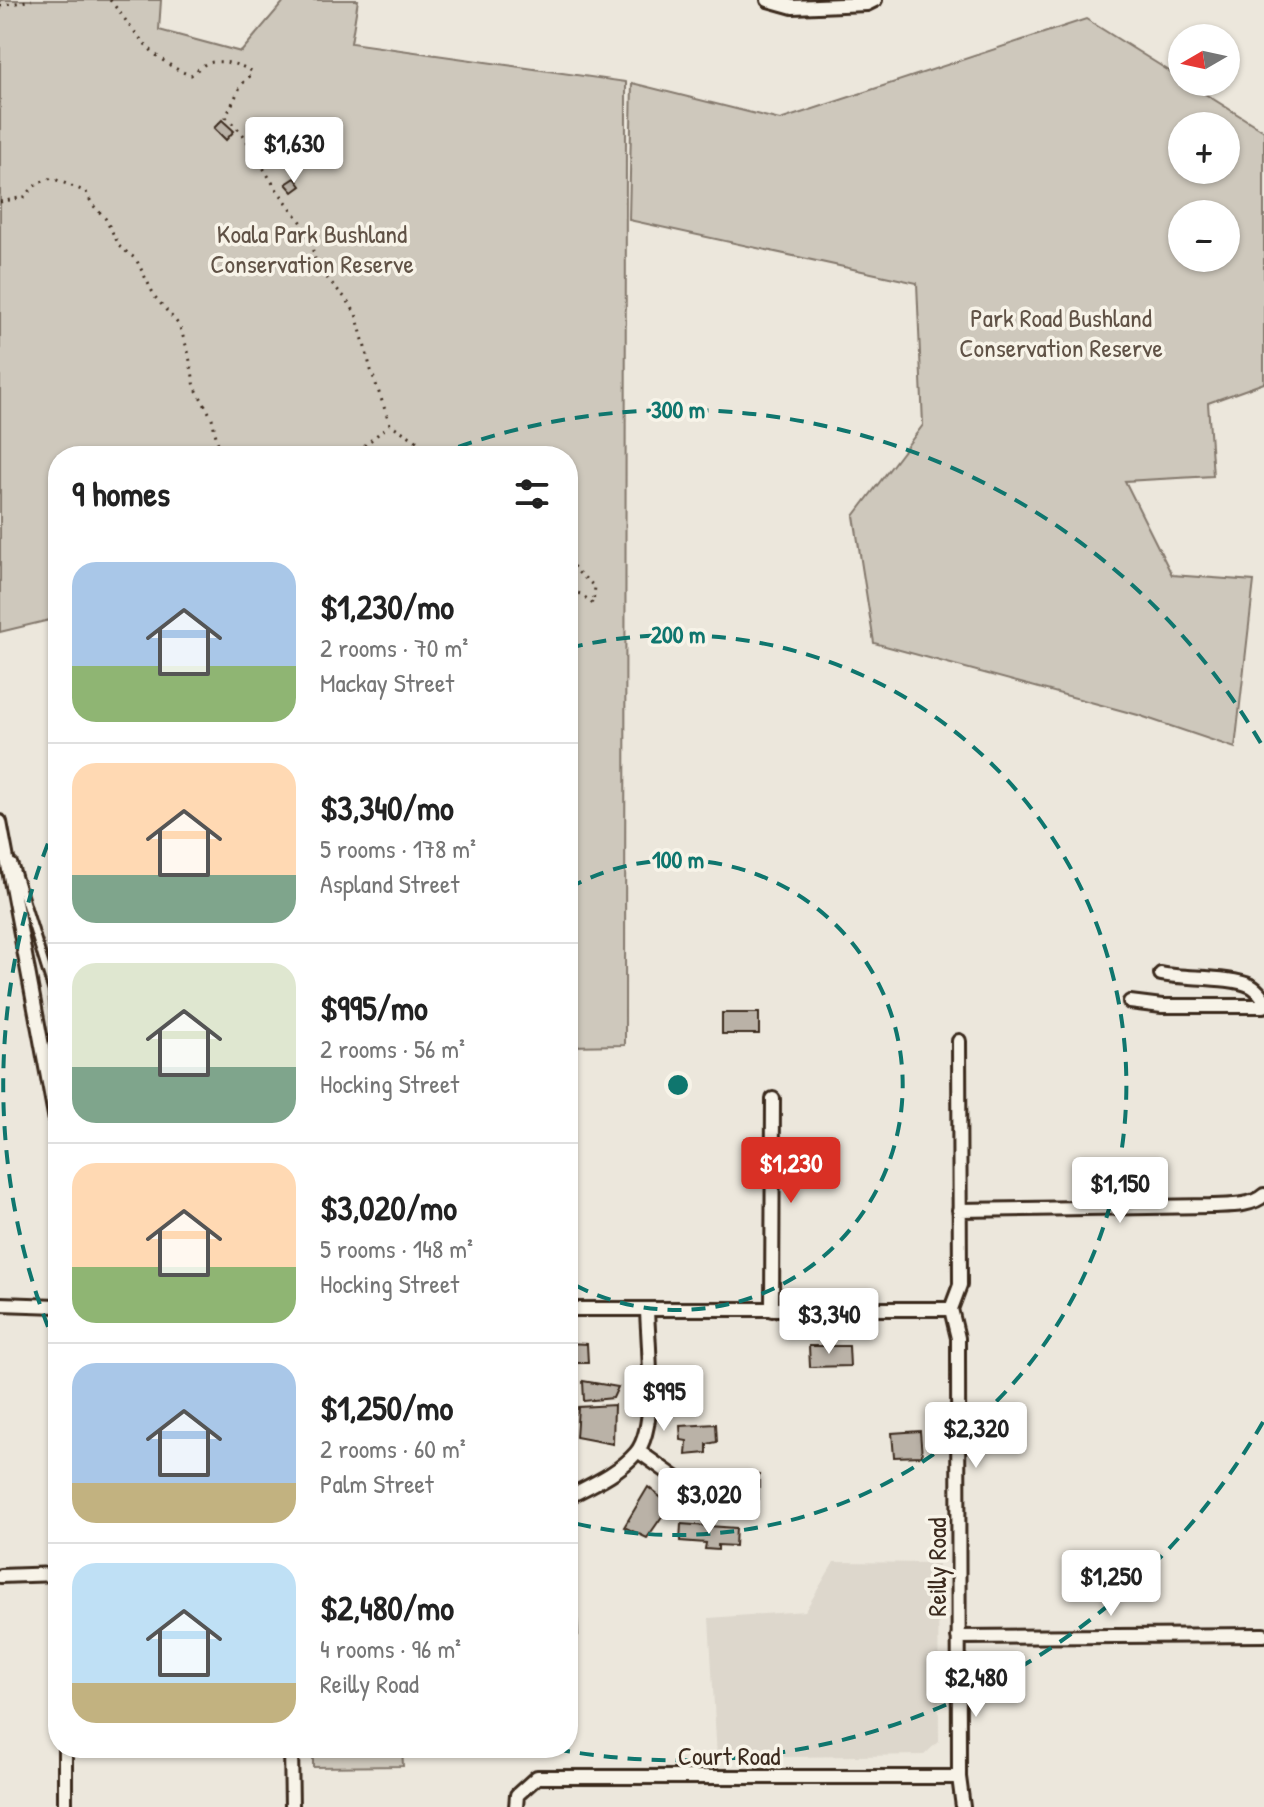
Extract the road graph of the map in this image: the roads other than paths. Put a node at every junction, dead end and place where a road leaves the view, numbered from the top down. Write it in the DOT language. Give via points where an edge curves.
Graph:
graph roads {
  1 [pos="768,0"];
  2 [pos="875,0"];
  3 [pos="0,822"];
  4 [pos="1161,974"];
  5 [pos="48,976"];
  6 [pos="1264,999"];
  7 [pos="1130,1002"];
  8 [pos="1264,1006"];
  9 [pos="959,1041"];
  10 [pos="48,1078"];
  11 [pos="773,1099"];
  12 [pos="1264,1195"];
  13 [pos="959,1210"];
  14 [pos="0,1304"];
  15 [pos="48,1306"];
  16 [pos="578,1309"];
  17 [pos="951,1309"];
  18 [pos="647,1310"];
  19 [pos="772,1310"];
  20 [pos="638,1451"];
  21 [pos="686,1485"];
  22 [pos="578,1492"];
  23 [pos="48,1574"];
  24 [pos="0,1576"];
  25 [pos="1264,1635"];
  26 [pos="958,1637"];
  27 [pos="65,1758"];
  28 [pos="291,1758"];
  29 [pos="959,1777"];
  30 [pos="65,1807"];
  31 [pos="292,1807"];
  32 [pos="516,1807"];
  33 [pos="963,1807"];
  1 -- 2 [label="street" via="793,7"];
  3 -- 5 [label="lane"];
  3 -- 10 [label="street"];
  4 -- 6 [label="street" via="1247,984"];
  7 -- 8 [label="street"];
  9 -- 13 [label="street, Reilly Road"];
  11 -- 19 [label="street"];
  12 -- 13 [label="street" via="1250,1203 1210,1206"];
  13 -- 17 [label="street, Reilly Road" via="960,1285"];
  14 -- 15 [label="street"];
  16 -- 18 [label="street"];
  17 -- 19 [label="street"];
  17 -- 26 [label="street, Reilly Road" via="958,1338"];
  18 -- 19 [label="street"];
  18 -- 20 [label="street" via="649,1401"];
  20 -- 21 [label="street"];
  20 -- 22 [label="street"];
  23 -- 24 [label="street"];
  25 -- 26 [label="street"];
  26 -- 29 [label="street, Reilly Road"];
  27 -- 30 [label="street"];
  28 -- 31 [label="street"];
  29 -- 32 [label="street, Court Road" via="537,1777 517,1795"];
  29 -- 33 [label="street, Reilly Road"];
}
